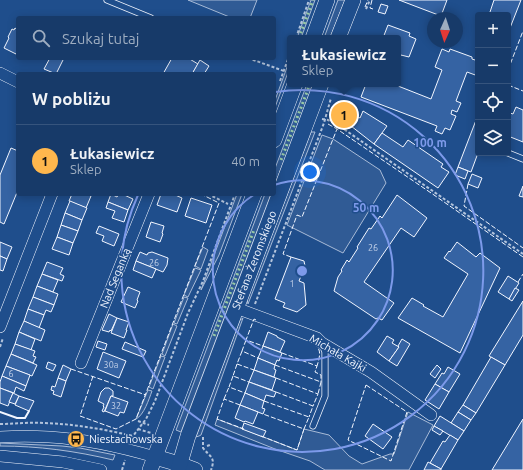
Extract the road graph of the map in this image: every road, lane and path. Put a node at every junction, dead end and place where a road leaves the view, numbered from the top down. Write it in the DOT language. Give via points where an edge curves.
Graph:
graph roads {
  1 [pos="107,0"];
  2 [pos="309,0"];
  3 [pos="327,0"];
  4 [pos="353,0"];
  5 [pos="370,0"];
  6 [pos="366,9"];
  7 [pos="145,16"];
  8 [pos="297,35"];
  9 [pos="313,35"];
  10 [pos="339,35"];
  11 [pos="254,60"];
  12 [pos="287,62"];
  13 [pos="284,71"];
  14 [pos="0,73"];
  15 [pos="16,81"];
  16 [pos="280,82"];
  17 [pos="294,87"];
  18 [pos="327,88"];
  19 [pos="322,119"];
  20 [pos="326,119"];
  21 [pos="276,135"];
  22 [pos="511,154"];
  23 [pos="523,159"];
  24 [pos="51,196"];
  25 [pos="148,196"];
  26 [pos="212,196"];
  27 [pos="234,196"];
  28 [pos="253,196"];
  29 [pos="228,204"];
  30 [pos="523,254"];
  31 [pos="236,308"];
  32 [pos="253,309"];
  33 [pos="0,327"];
  34 [pos="322,343"];
  35 [pos="81,363"];
  36 [pos="431,415"];
  37 [pos="138,421"];
  38 [pos="143,423"];
  39 [pos="149,425"];
  40 [pos="313,426"];
  41 [pos="138,429"];
  42 [pos="147,432"];
  43 [pos="203,435"];
  44 [pos="0,437"];
  45 [pos="131,443"];
  46 [pos="210,445"];
  47 [pos="207,446"];
  48 [pos="0,456"];
  49 [pos="153,463"];
  50 [pos="178,467"];
  51 [pos="101,470"];
  52 [pos="195,470"];
  53 [pos="211,470"];
  1 -- 7 [label="lane"];
  2 -- 8 [label="path"];
  3 -- 9 [label="main road"];
  4 -- 10 [label="main road"];
  5 -- 6 [label="path"];
  11 -- 13 [label="path"];
  12 -- 13 [label="path"];
  13 -- 16 [label="path"];
  14 -- 15 [label="street"];
  17 -- 21 [label="main road"];
  18 -- 20 [label="path"];
  18 -- 31 [label="main road, Stefana Żeromskiego"];
  19 -- 20 [label="path"];
  20 -- 30 [label="path"];
  20 -- 32 [label="path"];
  22 -- 23 [label="lane"];
  24 -- 33 [label="street"];
  25 -- 35 [label="street, Nad Seganką"];
  26 -- 29 [label="path"];
  27 -- 38 [label="path" via="203,281 151,410"];
  28 -- 49 [label="main road"];
  31 -- 34 [label="street, Michała Kajki" via="316,338"];
  31 -- 50 [label="main road, Stefana Żeromskiego"];
  34 -- 36 [label="street, Michała Kajki" via="371,372"];
  34 -- 40 [label="lane" via="325,352 325,396"];
  37 -- 38 [label="path"];
  38 -- 39 [label="path"];
  38 -- 41 [label="path"];
  41 -- 42 [label="path"];
  41 -- 45 [label="path"];
  43 -- 53 [label="path" via="203,448 213,460"];
  44 -- 49 [label="street" via="37,436 76,440 132,451"];
  46 -- 47 [label="path"];
  48 -- 51 [label="street" via="63,462"];
  49 -- 50 [label="main road"];
  50 -- 52 [label="main road"];
}
